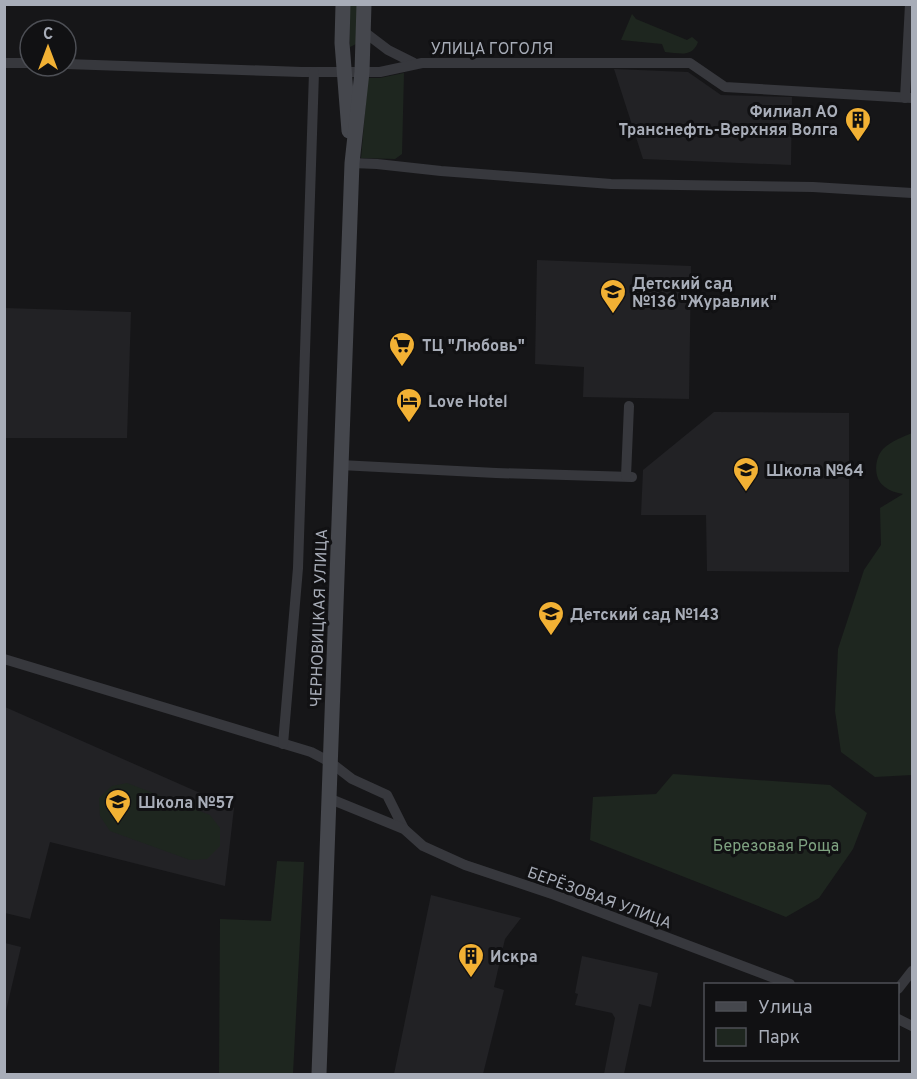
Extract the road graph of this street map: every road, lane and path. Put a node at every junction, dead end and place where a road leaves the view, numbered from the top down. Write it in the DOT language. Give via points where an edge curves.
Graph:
graph roads {
  1 [pos="343,4"];
  2 [pos="364,4"];
  3 [pos="910,4"];
  4 [pos="363,31"];
  5 [pos="414,63"];
  6 [pos="78,64"];
  7 [pos="314,72"];
  8 [pos="343,72"];
  9 [pos="362,72"];
  10 [pos="909,98"];
  11 [pos="352,164"];
  12 [pos="912,193"];
  13 [pos="628,406"];
  14 [pos="340,465"];
  15 [pos="4,659"];
  16 [pos="283,744"];
  17 [pos="330,762"];
  18 [pos="328,798"];
  19 [pos="404,829"];
  20 [pos="912,971"];
  21 [pos="787,983"];
  22 [pos="899,987"];
  23 [pos="319,1074"];
  1 -- 8 [label="main road, ЧЕРНОВИЦКАЯ УЛИЦА"];
  2 -- 4 [label="main road, ЧЕРНОВИЦКАЯ УЛИЦА"];
  3 -- 10 [label="street"];
  4 -- 5 [label="street"];
  4 -- 9 [label="main road, ЧЕРНОВИЦКАЯ УЛИЦА"];
  5 -- 9 [label="street, УЛИЦА ГОГОЛЯ" via="380,72"];
  5 -- 10 [label="street, УЛИЦА ГОГОЛЯ" via="690,63 725,87"];
  6 -- 7 [label="street, УЛИЦА ГОГОЛЯ"];
  7 -- 8 [label="street, УЛИЦА ГОГОЛЯ"];
  7 -- 16 [label="street" via="298,568"];
  8 -- 9 [label="street, УЛИЦА ГОГОЛЯ"];
  8 -- 11 [label="main road, ЧЕРНОВИЦКАЯ УЛИЦА"];
  9 -- 11 [label="main road, ЧЕРНОВИЦКАЯ УЛИЦА"];
  11 -- 12 [label="street" via="611,184"];
  11 -- 14 [label="main road, ЧЕРНОВИЦКАЯ УЛИЦА"];
  13 -- 14 [label="street" via="629,477"];
  14 -- 17 [label="main road, ЧЕРНОВИЦКАЯ УЛИЦА"];
  15 -- 16 [label="street, БЕРЁЗОВАЯ УЛИЦА"];
  16 -- 17 [label="street, БЕРЁЗОВАЯ УЛИЦА"];
  17 -- 18 [label="main road, ЧЕРНОВИЦКАЯ УЛИЦА"];
  17 -- 19 [label="street, БЕРЁЗОВАЯ УЛИЦА" via="352,779 387,795"];
  18 -- 19 [label="street, БЕРЁЗОВАЯ УЛИЦА"];
  18 -- 23 [label="main road, ЧЕРНОВИЦКАЯ УЛИЦА"];
  19 -- 21 [label="street, БЕРЁЗОВАЯ УЛИЦА" via="423,846 465,865"];
  20 -- 22 [label="street"];
}
